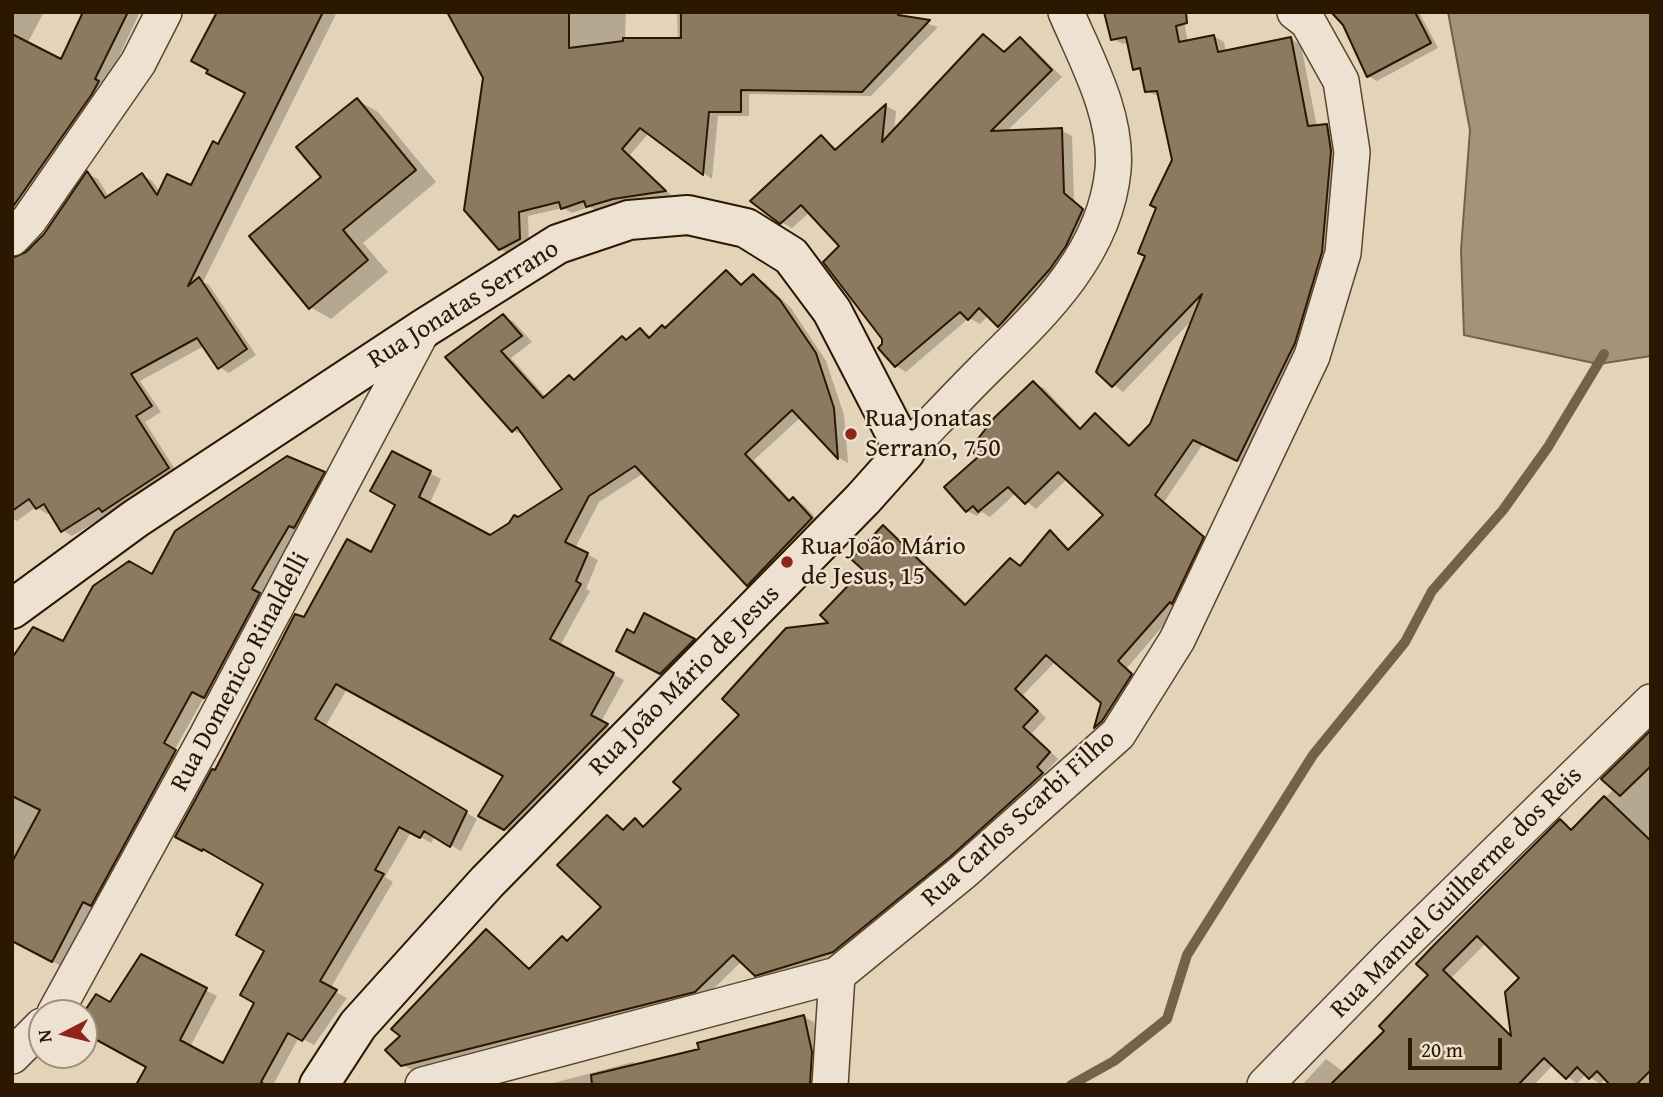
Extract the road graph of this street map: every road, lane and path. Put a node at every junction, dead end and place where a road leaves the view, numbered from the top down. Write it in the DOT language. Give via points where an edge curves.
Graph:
graph roads {
  1 [pos="164,12"];
  2 [pos="1066,12"];
  3 [pos="1295,12"];
  4 [pos="12,238"];
  5 [pos="423,328"];
  6 [pos="905,452"];
  7 [pos="12,608"];
  8 [pos="1651,702"];
  9 [pos="837,975"];
  10 [pos="63,999"];
  11 [pos="28,1040"];
  12 [pos="12,1056"];
  13 [pos="318,1085"];
  14 [pos="423,1085"];
  15 [pos="830,1085"];
  16 [pos="1265,1085"];
  1 -- 4 [label="street" via="138,63"];
  2 -- 6 [label="street, Rua João Mário de Jesus" via="1108,124 1113,168 1103,216 1074,272 1038,318"];
  3 -- 9 [label="street, Rua Carlos Scarbi Filho" via="1308,22 1341,82 1352,152 1343,253 1312,356 1177,640 1118,734"];
  5 -- 6 [label="street, Rua Jonatas Serrano" via="558,244 629,220 688,215 746,228 791,256 832,311"];
  5 -- 7 [label="street, Rua Jonatas Serrano" via="135,519"];
  5 -- 10 [label="street, Rua Domenico Rinaldelli"];
  6 -- 13 [label="street, Rua João Mário de Jesus" via="487,882 358,1025"];
  8 -- 16 [label="street, Rua Manuel Guilherme dos Reis"];
  9 -- 14 [label="street, Rua Carlos Scarbi Filho"];
  9 -- 15 [label="street"];
  11 -- 12 [label="street"];
}
